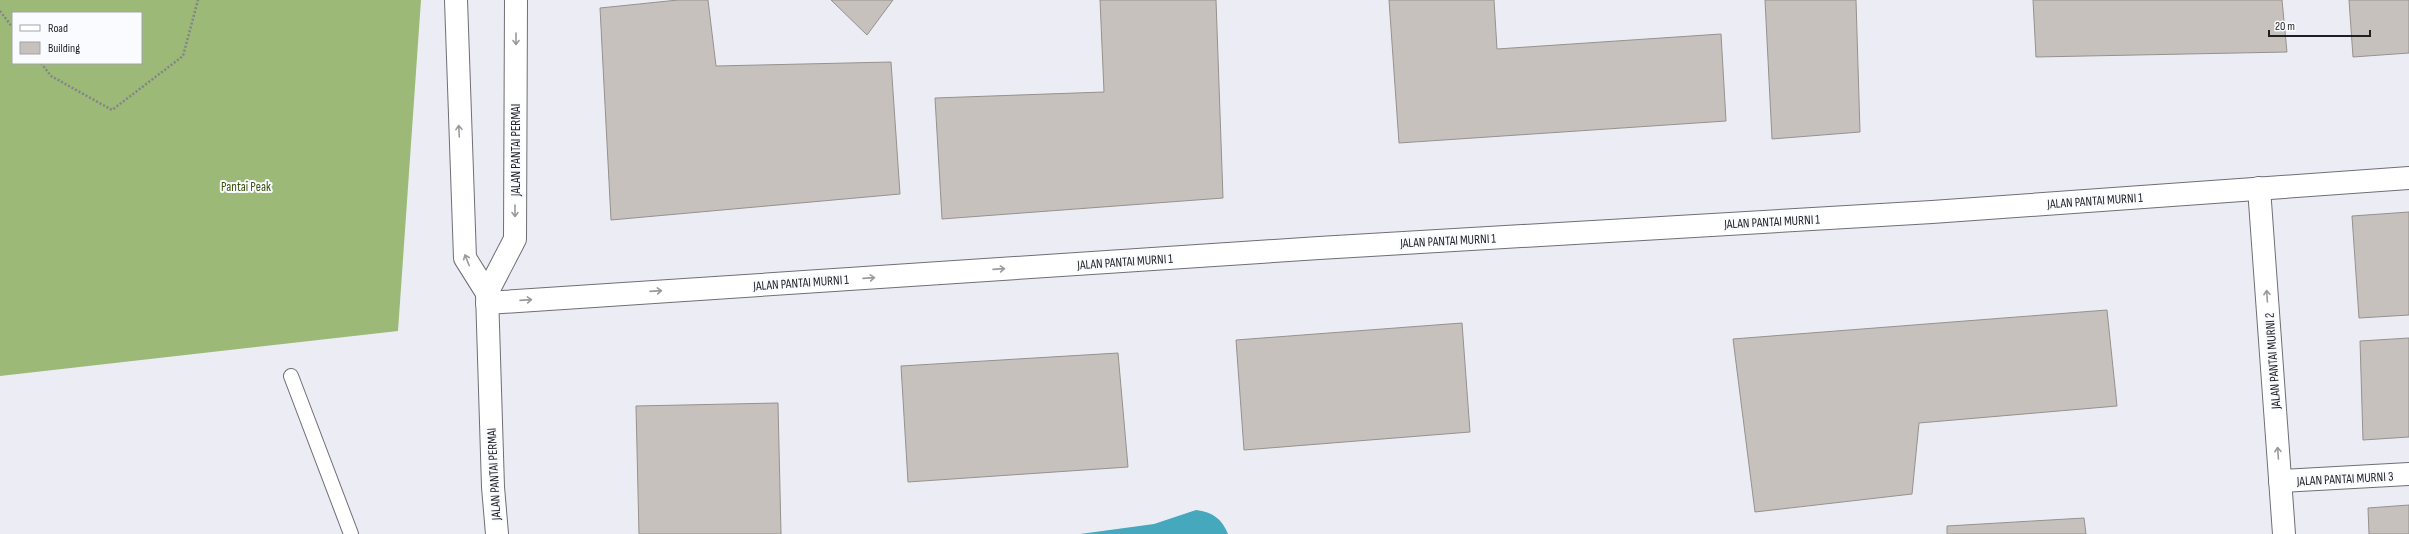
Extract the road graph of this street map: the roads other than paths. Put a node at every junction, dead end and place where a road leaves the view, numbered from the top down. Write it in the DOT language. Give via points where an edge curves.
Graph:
graph roads {
  1 [pos="456,0"];
  2 [pos="516,0"];
  3 [pos="2409,178"];
  4 [pos="2259,188"];
  5 [pos="487,298"];
  6 [pos="291,376"];
  7 [pos="2409,474"];
  8 [pos="2280,481"];
  9 [pos="351,534"];
  10 [pos="497,534"];
  11 [pos="2284,534"];
  5 -- 1 [label="street, one-way" via="465,258"];
  2 -- 5 [label="street, JALAN PANTAI PERMAI, one-way" via="515,239"];
  3 -- 4 [label="street, JALAN PANTAI MURNI 1"];
  5 -- 4 [label="street, JALAN PANTAI MURNI 1, one-way" via="1932,212"];
  8 -- 4 [label="street, JALAN PANTAI MURNI 2, one-way"];
  5 -- 10 [label="street, JALAN PANTAI PERMAI" via="493,487"];
  6 -- 9 [label="lane"];
  7 -- 8 [label="street, JALAN PANTAI MURNI 3"];
  8 -- 11 [label="street, JALAN PANTAI MURNI 2"];
}
